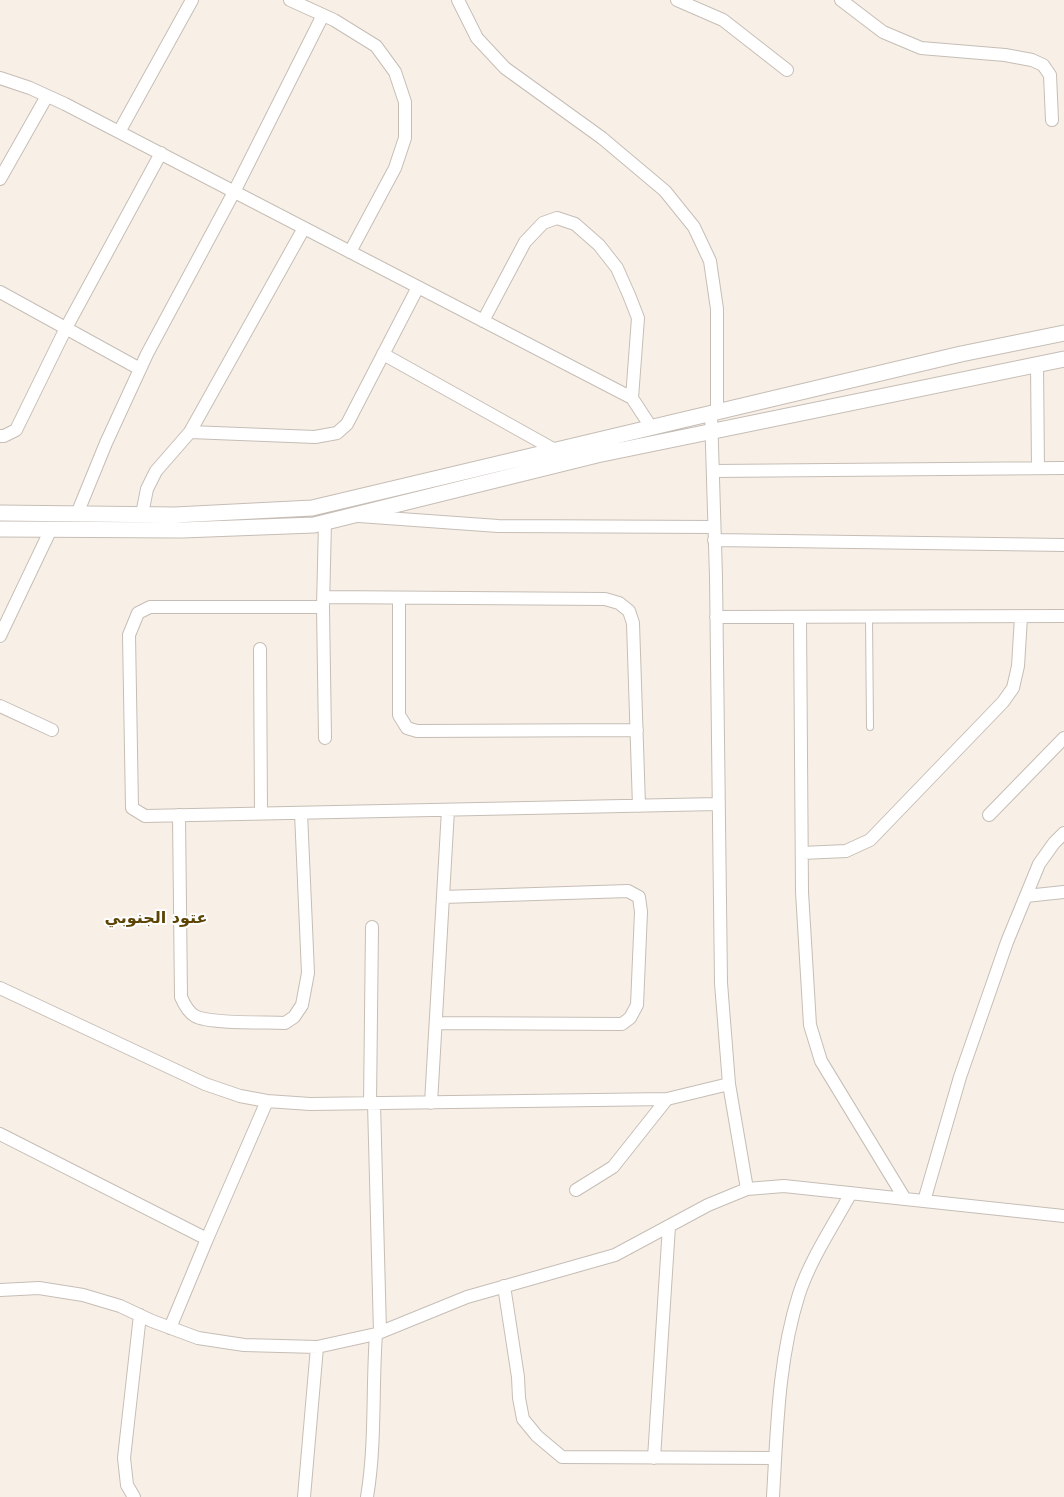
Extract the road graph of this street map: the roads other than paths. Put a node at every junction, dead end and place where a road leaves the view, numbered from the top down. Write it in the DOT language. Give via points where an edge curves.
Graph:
graph roads {
  1 [pos="192,0"];
  2 [pos="290,0"];
  3 [pos="458,0"];
  4 [pos="677,0"];
  5 [pos="841,0"];
  6 [pos="323,15"];
  7 [pos="786,70"];
  8 [pos="0,78"];
  9 [pos="47,96"];
  10 [pos="1052,120"];
  11 [pos="118,132"];
  12 [pos="161,153"];
  13 [pos="0,179"];
  14 [pos="234,192"];
  15 [pos="304,228"];
  16 [pos="350,252"];
  17 [pos="418,287"];
  18 [pos="0,292"];
  19 [pos="483,321"];
  20 [pos="66,328"];
  21 [pos="1064,333"];
  22 [pos="383,354"];
  23 [pos="1064,360"];
  24 [pos="1037,365"];
  25 [pos="140,369"];
  26 [pos="632,398"];
  27 [pos="714,412"];
  28 [pos="651,427"];
  29 [pos="713,431"];
  30 [pos="190,432"];
  31 [pos="0,436"];
  32 [pos="556,450"];
  33 [pos="1038,468"];
  34 [pos="1064,468"];
  35 [pos="714,472"];
  36 [pos="0,513"];
  37 [pos="77,514"];
  38 [pos="142,514"];
  39 [pos="352,516"];
  40 [pos="325,522"];
  41 [pos="0,529"];
  42 [pos="51,529"];
  43 [pos="714,533"];
  44 [pos="1064,545"];
  45 [pos="400,598"];
  46 [pos="324,602"];
  47 [pos="1064,616"];
  48 [pos="716,617"];
  49 [pos="800,617"];
  50 [pos="868,617"];
  51 [pos="1021,617"];
  52 [pos="0,636"];
  53 [pos="260,649"];
  54 [pos="0,706"];
  55 [pos="870,727"];
  56 [pos="52,730"];
  57 [pos="637,730"];
  58 [pos="325,738"];
  59 [pos="1064,738"];
  60 [pos="718,804"];
  61 [pos="640,806"];
  62 [pos="448,810"];
  63 [pos="260,813"];
  64 [pos="301,813"];
  65 [pos="179,815"];
  66 [pos="989,815"];
  67 [pos="1064,833"];
  68 [pos="802,852"];
  69 [pos="1064,892"];
  70 [pos="1026,896"];
  71 [pos="443,898"];
  72 [pos="372,928"];
  73 [pos="0,988"];
  74 [pos="436,1023"];
  75 [pos="729,1084"];
  76 [pos="667,1100"];
  77 [pos="267,1101"];
  78 [pos="372,1103"];
  79 [pos="431,1103"];
  80 [pos="0,1134"];
  81 [pos="746,1189"];
  82 [pos="576,1190"];
  83 [pos="851,1193"];
  84 [pos="904,1199"];
  85 [pos="924,1201"];
  86 [pos="1064,1216"];
  87 [pos="669,1226"];
  88 [pos="208,1239"];
  89 [pos="504,1286"];
  90 [pos="0,1290"];
  91 [pos="140,1315"];
  92 [pos="170,1328"];
  93 [pos="378,1333"];
  94 [pos="316,1347"];
  95 [pos="654,1458"];
  96 [pos="775,1458"];
  97 [pos="125,1491"];
  98 [pos="134,1497"];
  99 [pos="304,1497"];
  100 [pos="367,1497"];
  101 [pos="773,1497"];
  1 -- 11 [label="street"];
  2 -- 6 [label="street"];
  3 -- 27 [label="street" via="477,38 505,68 602,138 665,191 694,226 710,261 717,310"];
  4 -- 7 [label="street" via="723,20"];
  5 -- 10 [label="street" via="883,32 921,48 1005,55 1043,65 1050,75"];
  6 -- 14 [label="street"];
  6 -- 16 [label="street" via="376,46 395,72 405,102 404,138 395,168"];
  8 -- 9 [label="street"];
  9 -- 11 [label="street"];
  9 -- 13 [label="street"];
  11 -- 12 [label="street"];
  12 -- 14 [label="street"];
  12 -- 20 [label="street"];
  14 -- 15 [label="street"];
  14 -- 25 [label="street"];
  15 -- 16 [label="street"];
  15 -- 30 [label="street"];
  16 -- 17 [label="street"];
  17 -- 19 [label="street"];
  17 -- 22 [label="street"];
  18 -- 20 [label="street"];
  19 -- 26 [label="street"];
  19 -- 26 [label="street" via="525,242 543,223 557,218 575,224 599,244 617,268 638,318"];
  20 -- 25 [label="street"];
  20 -- 31 [label="street" via="16,430"];
  21 -- 27 [label="street"];
  22 -- 30 [label="street" via="347,424 337,432 315,437"];
  22 -- 32 [label="street"];
  23 -- 24 [label="street"];
  24 -- 29 [label="street"];
  24 -- 33 [label="street"];
  25 -- 37 [label="street"];
  26 -- 28 [label="street"];
  27 -- 28 [label="street"];
  27 -- 29 [label="street"];
  28 -- 32 [label="street"];
  29 -- 35 [label="street"];
  29 -- 39 [label="street" via="597,455"];
  30 -- 38 [label="street" via="156,471 147,488"];
  32 -- 38 [label="street" via="312,508"];
  33 -- 34 [label="street"];
  33 -- 35 [label="street"];
  35 -- 43 [label="street"];
  36 -- 37 [label="street"];
  37 -- 38 [label="street"];
  39 -- 40 [label="street"];
  39 -- 43 [label="street" via="498,526"];
  40 -- 42 [label="street" via="182,530"];
  40 -- 46 [label="street"];
  41 -- 42 [label="street"];
  42 -- 52 [label="street"];
  43 -- 44 [label="street"];
  43 -- 48 [label="street"];
  45 -- 46 [label="street"];
  45 -- 57 [label="street" via="605,599 619,603 629,610 633,623"];
  45 -- 57 [label="street" via="399,716 407,728 417,731"];
  46 -- 58 [label="street"];
  46 -- 65 [label="street" via="150,607 138,613 129,635 132,808 145,816"];
  47 -- 51 [label="street"];
  48 -- 49 [label="street"];
  48 -- 60 [label="street"];
  49 -- 50 [label="street"];
  49 -- 68 [label="street"];
  50 -- 51 [label="street"];
  50 -- 55 [label="lane"];
  51 -- 68 [label="street" via="1018,666 1013,688 1003,702 870,840 846,851"];
  53 -- 63 [label="street"];
  54 -- 56 [label="street"];
  57 -- 61 [label="street"];
  59 -- 66 [label="street"];
  60 -- 61 [label="street"];
  60 -- 75 [label="street" via="721,983"];
  61 -- 62 [label="street"];
  62 -- 64 [label="street"];
  62 -- 71 [label="street"];
  63 -- 64 [label="street"];
  63 -- 65 [label="street"];
  64 -- 65 [label="street" via="308,973 302,1005 285,1023 210,1020 194,1016 185,1007 181,998"];
  67 -- 70 [label="street" via="1039,864"];
  68 -- 84 [label="street" via="810,1025 822,1061"];
  69 -- 70 [label="street"];
  70 -- 85 [label="street" via="960,1077"];
  71 -- 74 [label="street"];
  71 -- 74 [label="street" via="628,891 638,897 641,912 637,1005 630,1018 622,1024"];
  72 -- 78 [label="street"];
  73 -- 77 [label="street" via="205,1084"];
  74 -- 79 [label="street"];
  75 -- 76 [label="street"];
  75 -- 81 [label="street"];
  76 -- 79 [label="street"];
  76 -- 82 [label="street" via="612,1167"];
  77 -- 78 [label="street"];
  77 -- 88 [label="street"];
  78 -- 79 [label="street"];
  78 -- 93 [label="street"];
  80 -- 88 [label="street"];
  81 -- 83 [label="street" via="784,1186"];
  81 -- 87 [label="street"];
  83 -- 84 [label="street"];
  83 -- 96 [label="street" via="813,1259 797,1301 780,1385"];
  84 -- 85 [label="street"];
  85 -- 86 [label="street"];
  87 -- 89 [label="street" via="615,1255"];
  87 -- 95 [label="street"];
  88 -- 92 [label="street"];
  89 -- 93 [label="street" via="467,1297"];
  89 -- 95 [label="street" via="523,1419 537,1436 562,1457"];
  90 -- 91 [label="street" via="39,1288 83,1295"];
  91 -- 92 [label="street"];
  91 -- 97 [label="street" via="124,1458"];
  92 -- 94 [label="street" via="198,1338 244,1345"];
  93 -- 94 [label="street"];
  93 -- 100 [label="street" via="372,1467"];
  94 -- 99 [label="street"];
  95 -- 96 [label="street"];
  96 -- 101 [label="street"];
  97 -- 98 [label="street"];
}
